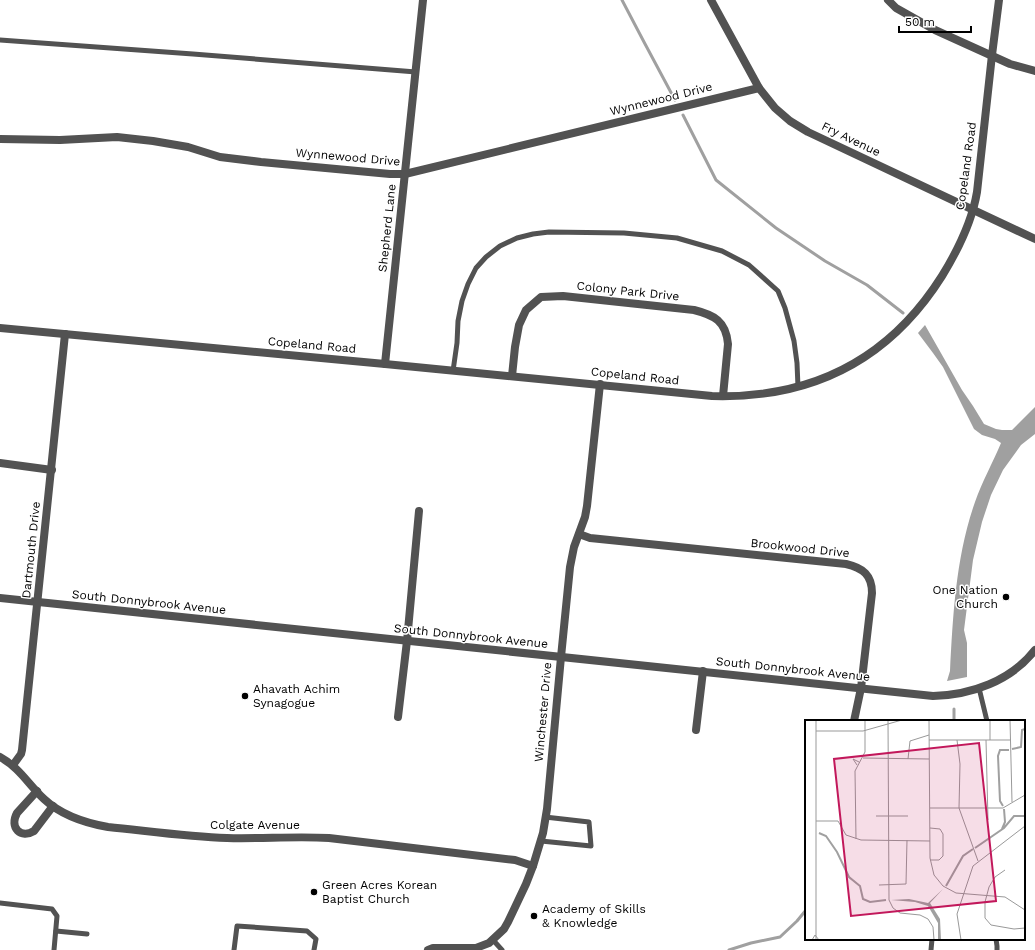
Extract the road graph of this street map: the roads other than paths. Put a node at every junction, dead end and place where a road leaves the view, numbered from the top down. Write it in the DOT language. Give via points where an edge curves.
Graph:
graph roads {
  1 [pos="423,0"];
  2 [pos="711,0"];
  3 [pos="888,0"];
  4 [pos="999,0"];
  5 [pos="0,40"];
  6 [pos="992,55"];
  7 [pos="1035,71"];
  8 [pos="416,72"];
  9 [pos="759,88"];
  10 [pos="0,139"];
  11 [pos="405,174"];
  12 [pos="973,210"];
  13 [pos="1035,240"];
  14 [pos="0,328"];
  15 [pos="65,334"];
  16 [pos="385,364"];
  17 [pos="453,371"];
  18 [pos="512,376"];
  19 [pos="600,384"];
  20 [pos="798,387"];
  21 [pos="723,396"];
  22 [pos="0,463"];
  23 [pos="52,470"];
  24 [pos="419,511"];
  25 [pos="579,534"];
  26 [pos="0,598"];
  27 [pos="38,602"];
  28 [pos="407,641"];
  29 [pos="1035,650"];
  30 [pos="560,657"];
  31 [pos="703,671"];
  32 [pos="860,688"];
  33 [pos="979,688"];
  34 [pos="398,718"];
  35 [pos="854,720"];
  36 [pos="987,720"];
  37 [pos="696,730"];
  38 [pos="0,756"];
  39 [pos="13,765"];
  40 [pos="37,791"];
  41 [pos="53,806"];
  42 [pos="545,817"];
  43 [pos="541,841"];
  44 [pos="533,866"];
  45 [pos="0,904"];
  46 [pos="56,931"];
  47 [pos="87,934"];
  48 [pos="493,940"];
  49 [pos="932,940"];
  50 [pos="996,940"];
  51 [pos="54,950"];
  52 [pos="234,950"];
  53 [pos="314,950"];
  54 [pos="428,950"];
  55 [pos="502,950"];
  56 [pos="931,950"];
  57 [pos="997,950"];
  1 -- 8 [label="street, Shepherd Lane"];
  2 -- 9 [label="street, Fry Avenue"];
  3 -- 6 [label="street" via="896,8 935,30"];
  4 -- 6 [label="street, Copeland Road"];
  5 -- 8 [label="lane"];
  6 -- 7 [label="street" via="1010,64"];
  6 -- 12 [label="street, Copeland Road" via="979,178"];
  8 -- 11 [label="street, Shepherd Lane"];
  9 -- 11 [label="street, Wynnewood Drive"];
  9 -- 12 [label="street, Fry Avenue" via="775,108 808,132"];
  10 -- 11 [label="street, Wynnewood Drive" via="60,140 117,137 160,142 260,162"];
  11 -- 16 [label="street, Shepherd Lane"];
  12 -- 13 [label="street, Fry Avenue"];
  12 -- 20 [label="street, Copeland Road" via="962,240 946,269 906,324 888,340 848,366"];
  14 -- 15 [label="street, Copeland Road"];
  15 -- 16 [label="street, Copeland Road"];
  15 -- 23 [label="street, Dartmouth Drive"];
  16 -- 17 [label="street, Copeland Road"];
  17 -- 18 [label="street, Copeland Road"];
  17 -- 20 [label="lane" via="462,301 476,268 486,256 517,238 533,234 624,232 677,238 722,251 750,264 778,291 786,308 794,342"];
  18 -- 19 [label="street, Copeland Road"];
  18 -- 21 [label="street, Colony Park Drive" via="519,325 526,310 541,297 563,296 694,310 719,320 726,330 728,344"];
  19 -- 21 [label="street, Copeland Road"];
  19 -- 25 [label="street, Winchester Drive" via="587,506"];
  20 -- 21 [label="street, Copeland Road" via="756,395"];
  22 -- 23 [label="street"];
  23 -- 27 [label="street, Dartmouth Drive"];
  24 -- 28 [label="street"];
  25 -- 30 [label="street, Winchester Drive" via="570,567"];
  25 -- 32 [label="street, Brookwood Drive" via="590,538 857,567 870,577 872,582"];
  26 -- 27 [label="street, South Donnybrook Avenue"];
  27 -- 28 [label="street, South Donnybrook Avenue"];
  27 -- 39 [label="street, Dartmouth Drive" via="22,750"];
  28 -- 30 [label="street, South Donnybrook Avenue"];
  28 -- 34 [label="street"];
  29 -- 33 [label="street, South Donnybrook Avenue" via="1012,672"];
  30 -- 31 [label="street, South Donnybrook Avenue"];
  30 -- 42 [label="street, Winchester Drive"];
  31 -- 32 [label="street, South Donnybrook Avenue"];
  31 -- 37 [label="street"];
  32 -- 33 [label="street, South Donnybrook Avenue" via="940,696"];
  32 -- 35 [label="street, Brookwood Drive"];
  33 -- 36 [label="lane"];
  38 -- 39 [label="street, Colgate Avenue"];
  39 -- 40 [label="street, Colgate Avenue"];
  40 -- 41 [label="street, Colgate Avenue"];
  40 -- 41 [label="street" via="17,813 14,825 17,830 31,833"];
  41 -- 44 [label="street, Colgate Avenue" via="86,822 108,827 216,838 329,838 515,860"];
  42 -- 43 [label="street, Winchester Drive"];
  42 -- 43 [label="lane" via="589,822 591,846"];
  43 -- 44 [label="street, Winchester Drive"];
  44 -- 48 [label="street, Winchester Drive" via="508,922"];
  45 -- 46 [label="lane" via="52,909 57,916"];
  46 -- 47 [label="lane"];
  46 -- 51 [label="lane"];
  48 -- 54 [label="street, Winchester Drive" via="476,948"];
  48 -- 55 [label="lane"];
  49 -- 56 [label="lane"];
  50 -- 57 [label="lane"];
  52 -- 53 [label="lane" via="237,926 307,931 316,939"];
}
